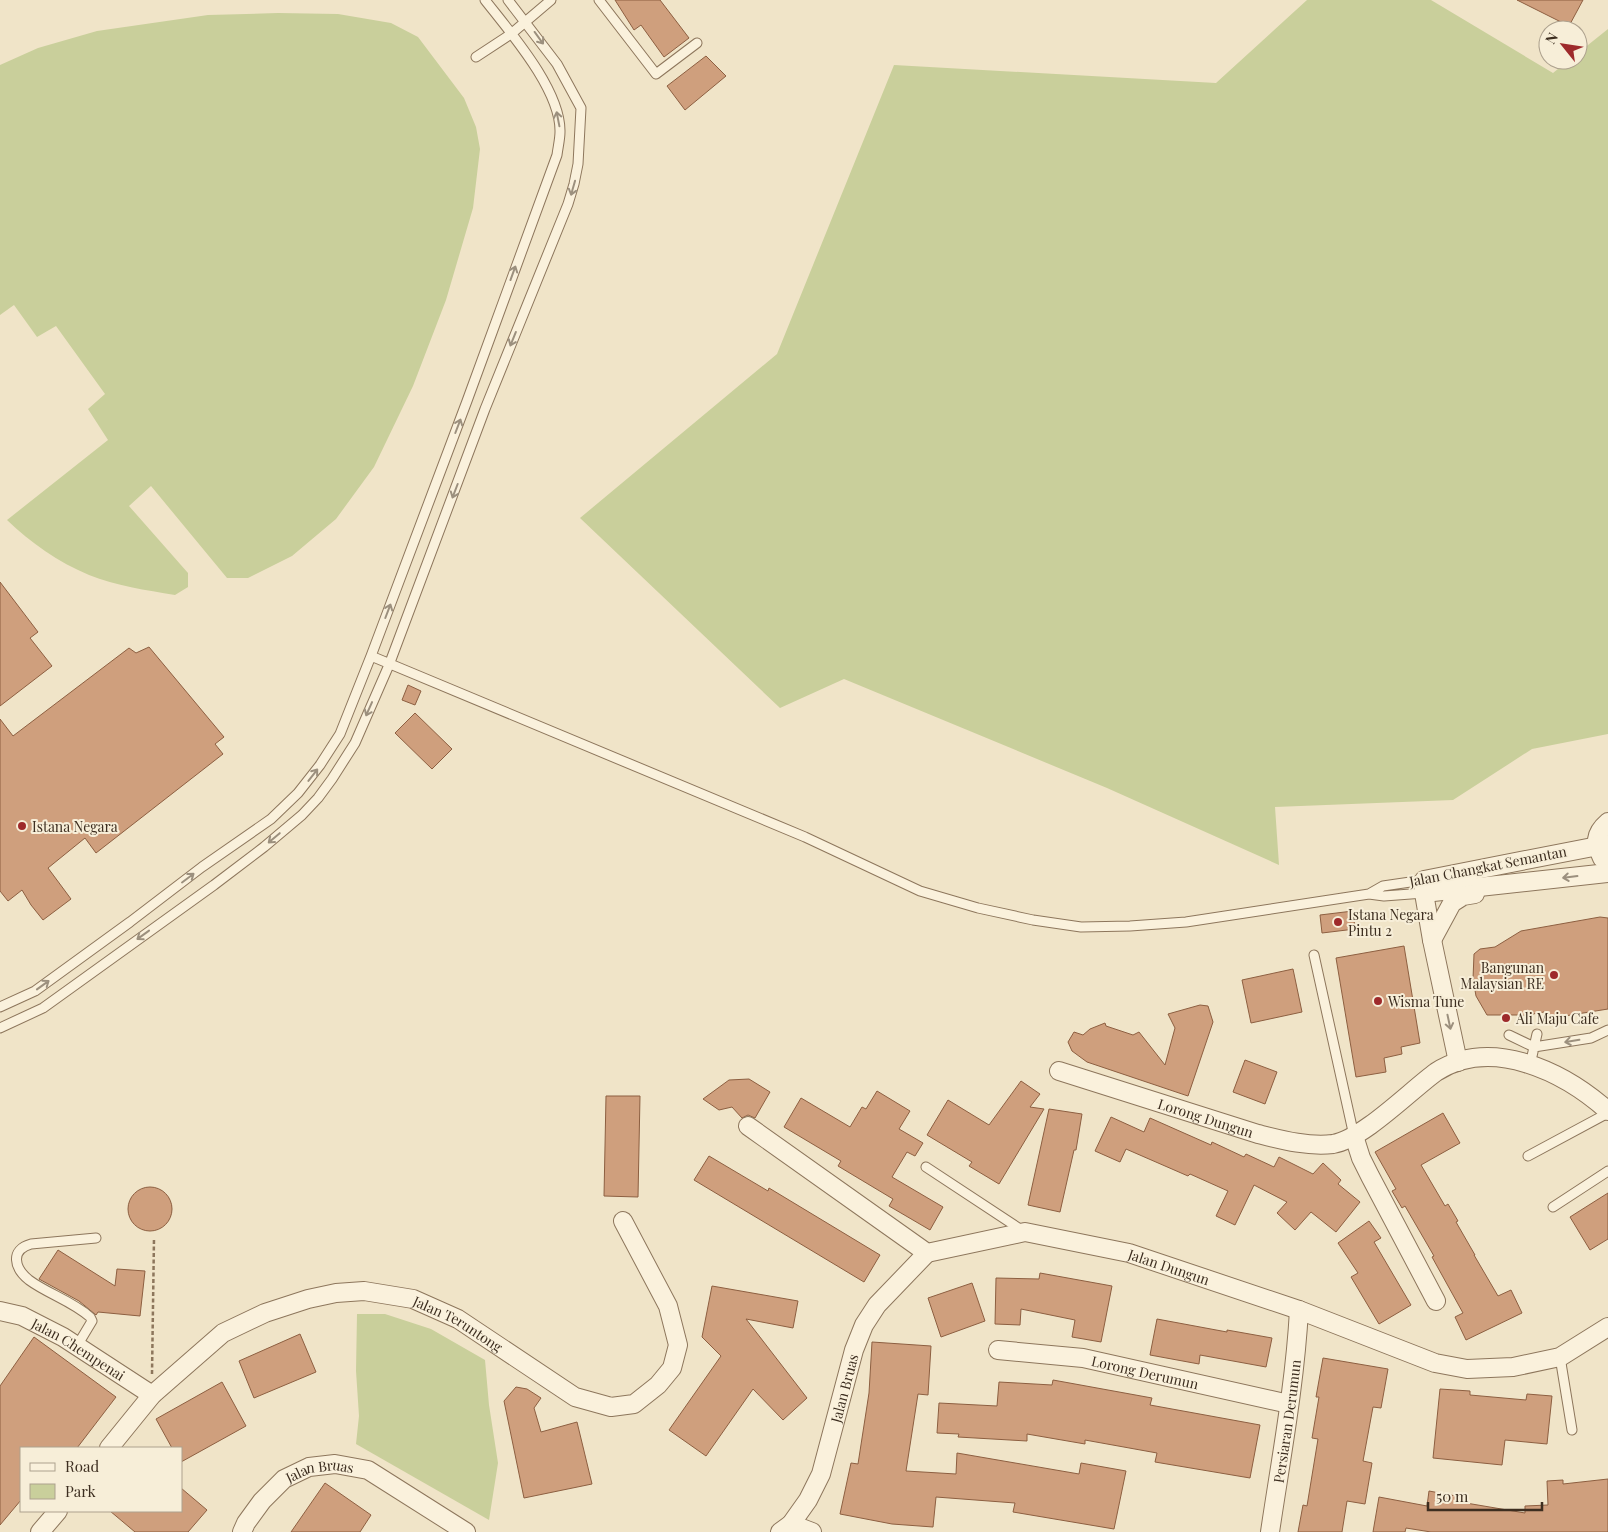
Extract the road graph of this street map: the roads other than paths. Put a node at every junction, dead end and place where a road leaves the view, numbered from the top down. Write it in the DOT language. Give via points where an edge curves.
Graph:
graph roads {
  1 [pos="485,0"];
  2 [pos="508,0"];
  3 [pos="551,0"];
  4 [pos="599,0"];
  5 [pos="526,21"];
  6 [pos="511,34"];
  7 [pos="697,43"];
  8 [pos="476,57"];
  9 [pos="371,656"];
  10 [pos="389,665"];
  11 [pos="1608,822"];
  12 [pos="1602,844"];
  13 [pos="1608,859"];
  14 [pos="1608,873"];
  15 [pos="1533,882"];
  16 [pos="1424,886"];
  17 [pos="1369,894"];
  18 [pos="1432,940"];
  19 [pos="1314,955"];
  20 [pos="0,1007"];
  21 [pos="0,1028"];
  22 [pos="1608,1030"];
  23 [pos="1510,1034"];
  24 [pos="1537,1034"];
  25 [pos="1534,1047"];
  26 [pos="1458,1062"];
  27 [pos="1530,1065"];
  28 [pos="1059,1071"];
  29 [pos="1608,1112"];
  30 [pos="748,1126"];
  31 [pos="1354,1136"];
  32 [pos="1528,1156"];
  33 [pos="926,1167"];
  34 [pos="1608,1171"];
  35 [pos="1553,1207"];
  36 [pos="623,1221"];
  37 [pos="1025,1232"];
  38 [pos="96,1238"];
  39 [pos="927,1253"];
  40 [pos="1436,1301"];
  41 [pos="1299,1310"];
  42 [pos="0,1311"];
  43 [pos="1608,1327"];
  44 [pos="76,1346"];
  45 [pos="998,1350"];
  46 [pos="1560,1357"];
  47 [pos="152,1395"];
  48 [pos="1289,1404"];
  49 [pos="1572,1430"];
  50 [pos="110,1447"];
  51 [pos="57,1512"];
  52 [pos="785,1528"];
  53 [pos="40,1532"];
  54 [pos="242,1532"];
  55 [pos="466,1532"];
  56 [pos="812,1532"];
  57 [pos="1270,1532"];
  1 -- 6 [label="lane"];
  2 -- 5 [label="lane"];
  3 -- 5 [label="lane"];
  4 -- 7 [label="lane" via="656,74"];
  5 -- 6 [label="lane"];
  5 -- 10 [label="lane, one-way" via="557,64 581,108 574,184"];
  6 -- 8 [label="lane"];
  9 -- 6 [label="lane, one-way" via="557,155 561,131 555,102"];
  9 -- 10 [label="lane, Jalan Changkat Semantan"];
  20 -- 9 [label="lane, one-way" via="35,991 271,820 298,793 340,734"];
  10 -- 17 [label="lane, Jalan Changkat Semantan" via="805,837 920,891 978,908 1081,927 1130,926 1186,922"];
  10 -- 21 [label="lane, one-way" via="355,743 318,798 302,815 264,848 43,1008"];
  11 -- 12 [label="street" via="1599,831"];
  12 -- 13 [label="street" via="1602,858"];
  12 -- 16 [label="street, Jalan Changkat Semantan"];
  14 -- 15 [label="street, Jalan Changkat Semantan, one-way"];
  15 -- 16 [label="street, Jalan Changkat Semantan"];
  15 -- 18 [label="street, Jalan Changkat Semantan" via="1519,888 1462,896 1452,904"];
  16 -- 17 [label="lane, Jalan Changkat Semantan" via="1384,896"];
  16 -- 17 [label="lane, Jalan Changkat Semantan" via="1383,886"];
  16 -- 18 [label="street"];
  18 -- 26 [label="street, one-way"];
  19 -- 31 [label="lane"];
  22 -- 25 [label="lane, one-way" via="1591,1038"];
  23 -- 25 [label="lane"];
  24 -- 25 [label="lane"];
  25 -- 27 [label="lane"];
  26 -- 27 [label="street, Lorong Dungun" via="1488,1056"];
  26 -- 31 [label="street, Lorong Dungun" via="1436,1072"];
  27 -- 29 [label="street, Lorong Dungun" via="1592,1096"];
  28 -- 31 [label="street, Lorong Dungun" via="1286,1141 1334,1144"];
  29 -- 32 [label="lane"];
  30 -- 39 [label="street"];
  31 -- 40 [label="street" via="1361,1158"];
  33 -- 37 [label="lane"];
  34 -- 35 [label="lane"];
  36 -- 47 [label="street, Jalan Teruntong" via="668,1306 678,1345 672,1368 658,1385 634,1404 611,1407 575,1398 458,1319 413,1299 364,1291 308,1299 265,1313 223,1332"];
  37 -- 39 [label="street, Jalan Dungun"];
  37 -- 41 [label="street, Jalan Dungun" via="1129,1254"];
  38 -- 44 [label="lane" via="31,1244 17,1252 16,1260 24,1275 90,1317 92,1321"];
  39 -- 52 [label="street, Jalan Bruas" via="877,1305 864,1325 854,1350 821,1474 808,1500"];
  41 -- 46 [label="street, Jalan Dungun" via="1435,1363 1467,1369 1504,1368"];
  41 -- 48 [label="street, Persiaran Derumun"];
  42 -- 44 [label="street, Jalan Chempenai" via="22,1316"];
  43 -- 46 [label="street, Jalan Dungun"];
  44 -- 47 [label="street, Jalan Chempenai"];
  45 -- 48 [label="street, Lorong Derumun" via="1083,1358"];
  46 -- 49 [label="lane"];
  47 -- 50 [label="street, Jalan Teruntong"];
  48 -- 57 [label="street, Persiaran Derumun"];
  51 -- 53 [label="street"];
  52 -- 56 [label="street"];
  54 -- 55 [label="street, Jalan Bruas" via="262,1501 284,1479 309,1467 335,1464 368,1470"];
}
